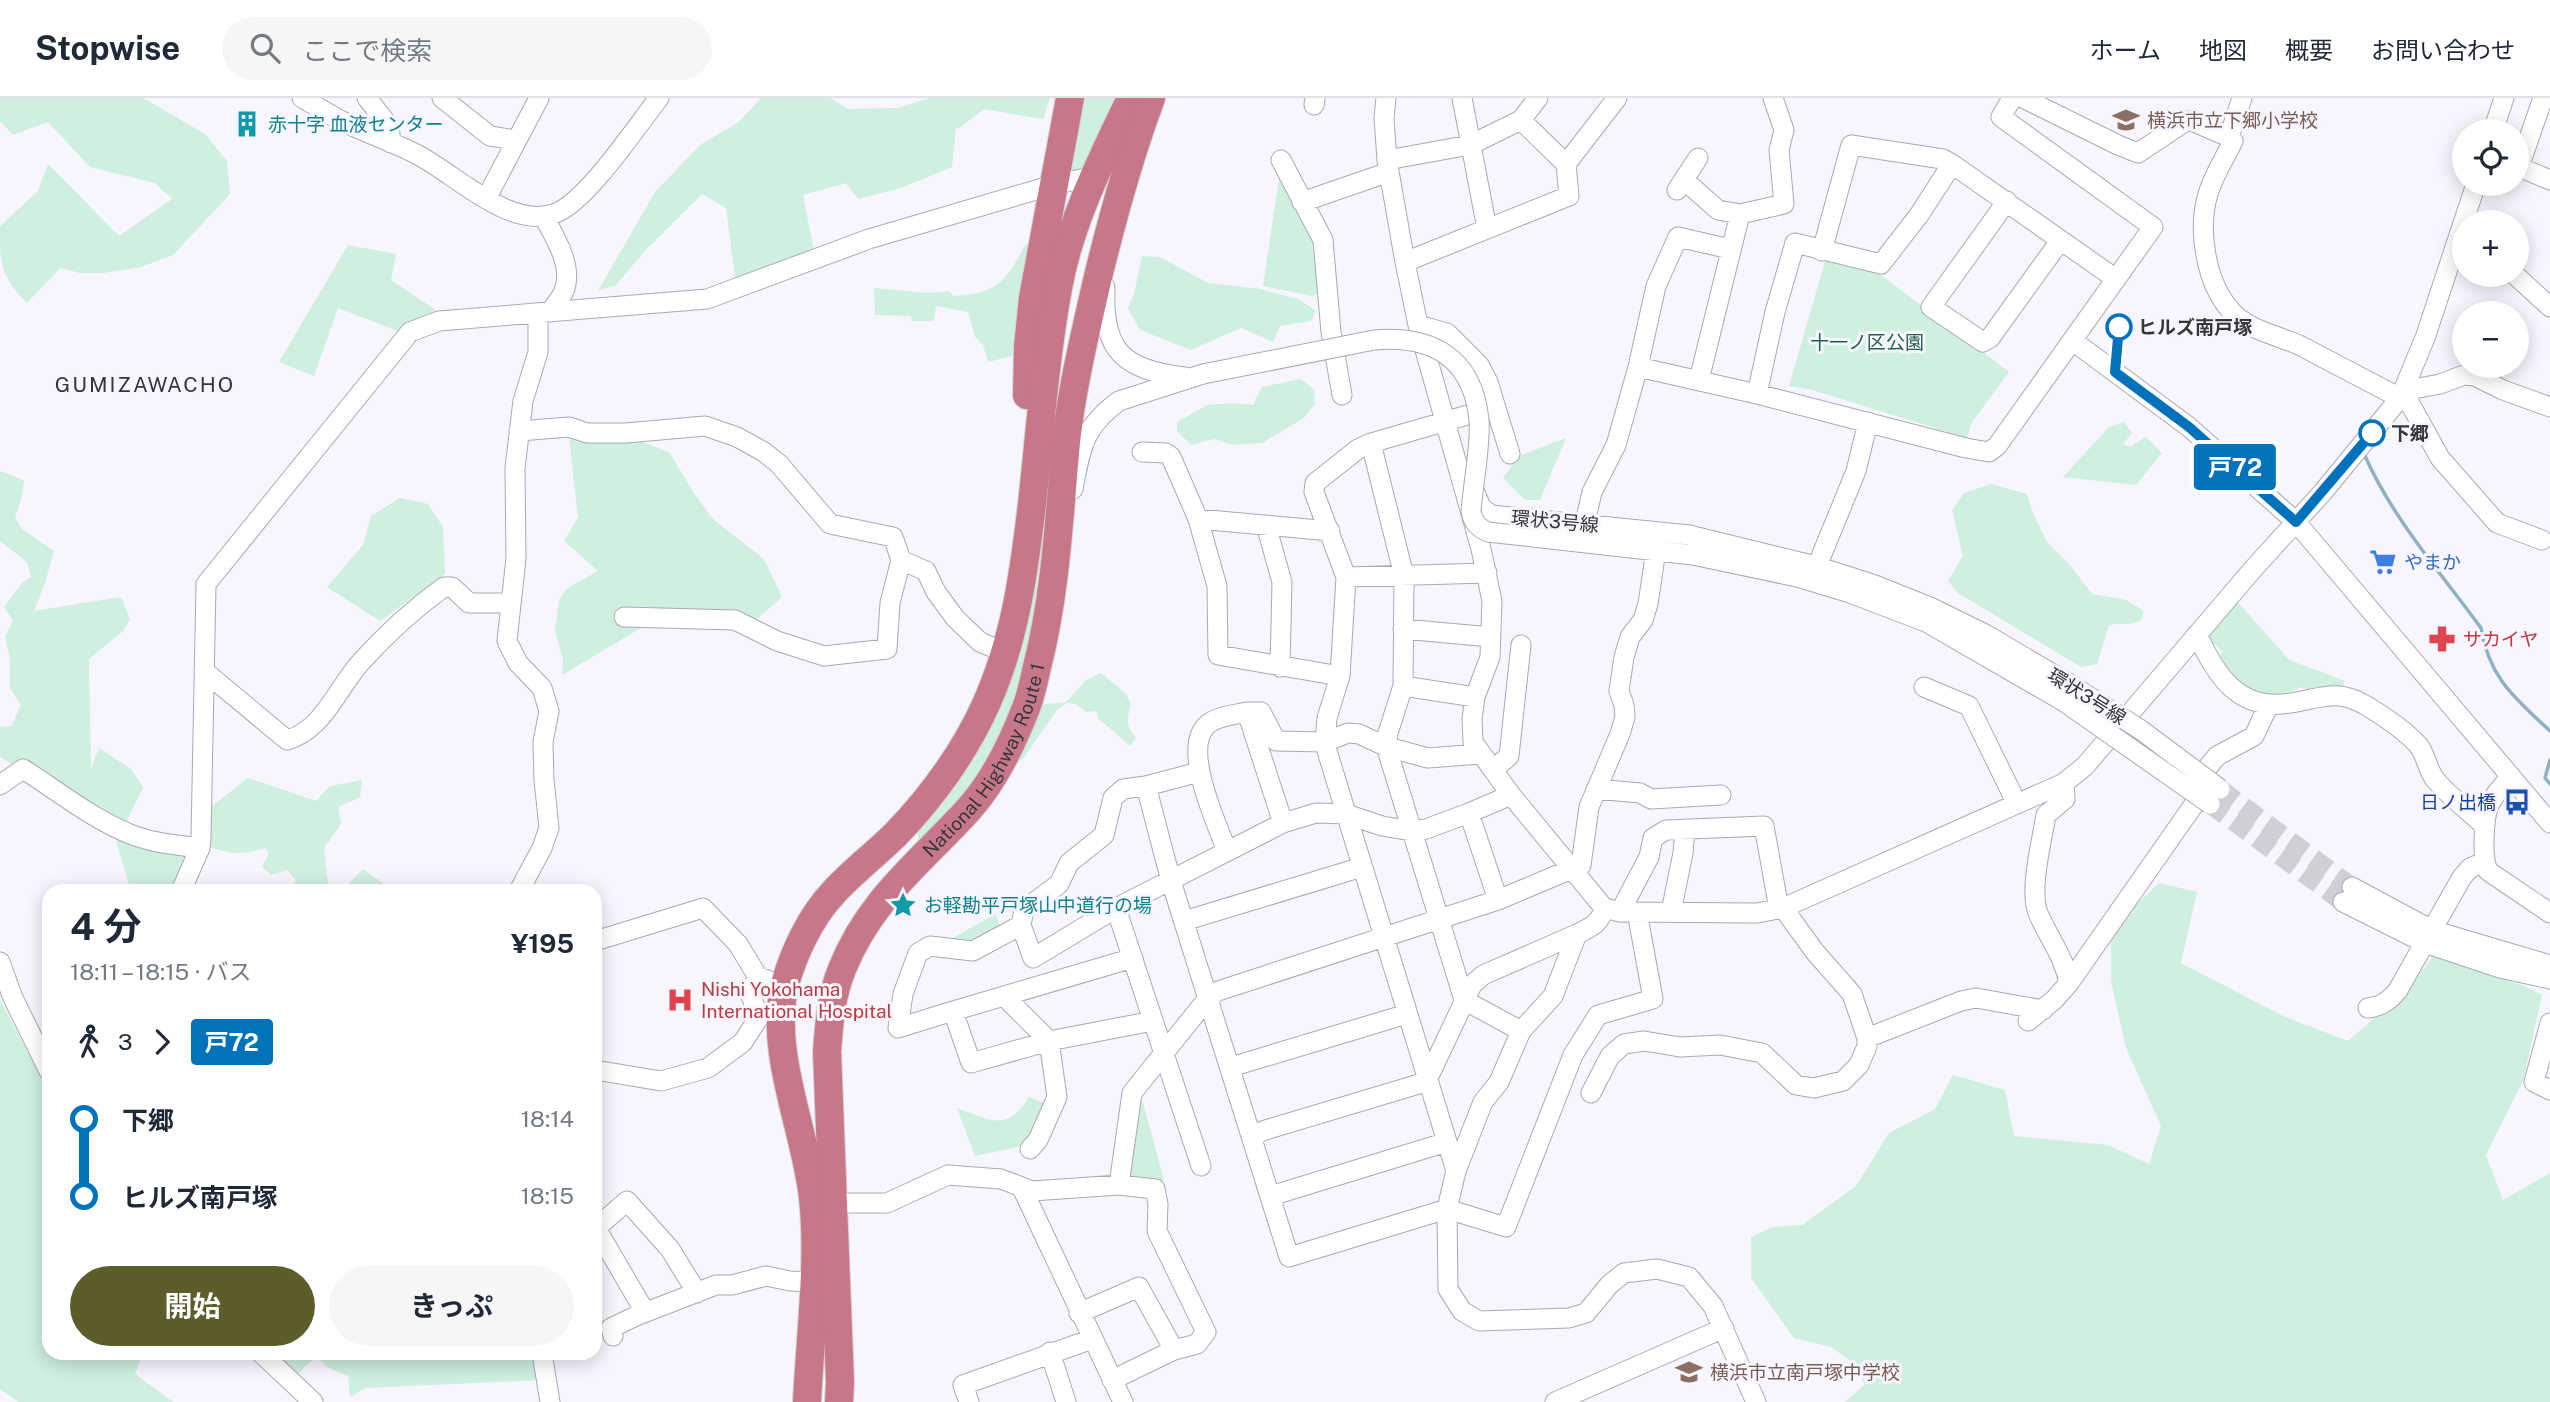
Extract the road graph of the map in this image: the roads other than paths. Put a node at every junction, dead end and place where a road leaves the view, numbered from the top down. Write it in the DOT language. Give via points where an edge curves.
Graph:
graph roads {
  1 [pos="302,98"];
  2 [pos="367,98"];
  3 [pos="442,98"];
  4 [pos="539,98"];
  5 [pos="659,98"];
  6 [pos="1070,98"];
  7 [pos="1131,98"];
  8 [pos="1151,98"];
  9 [pos="1386,98"];
  10 [pos="1462,98"];
  11 [pos="1538,98"];
  12 [pos="1617,98"];
  13 [pos="1773,98"];
  14 [pos="2012,98"];
  15 [pos="2023,98"];
  16 [pos="2242,98"];
  17 [pos="2504,98"];
  18 [pos="2543,98"];
  19 [pos="2497,119"];
  20 [pos="1521,120"];
  21 [pos="2229,137"];
  22 [pos="516,141"];
  23 [pos="391,143"];
  24 [pos="1470,145"];
  25 [pos="1698,158"];
  26 [pos="1281,160"];
  27 [pos="1566,164"];
  28 [pos="1952,164"];
  29 [pos="1388,166"];
  30 [pos="1095,176"];
  31 [pos="2550,180"];
  32 [pos="1053,185"];
  33 [pos="486,199"];
  34 [pos="2007,201"];
  35 [pos="1302,202"];
  36 [pos="1740,214"];
  37 [pos="544,217"];
  38 [pos="1487,229"];
  39 [pos="2060,241"];
  40 [pos="1107,244"];
  41 [pos="1730,249"];
  42 [pos="1822,251"];
  43 [pos="1405,261"];
  44 [pos="2452,261"];
  45 [pos="2116,279"];
  46 [pos="2528,287"];
  47 [pos="2550,307"];
  48 [pos="544,313"];
  49 [pos="1418,325"];
  50 [pos="2073,341"];
  51 [pos="1638,367"];
  52 [pos="1196,376"];
  53 [pos="1699,380"];
  54 [pos="1757,394"];
  55 [pos="2402,394"];
  56 [pos="1342,396"];
  57 [pos="1495,407"];
  58 [pos="2550,407"];
  59 [pos="1444,422"];
  60 [pos="1868,422"];
  61 [pos="519,430"];
  62 [pos="1371,443"];
  63 [pos="1142,452"];
  64 [pos="1510,454"];
  65 [pos="1198,519"];
  66 [pos="1059,521"];
  67 [pos="2296,522"];
  68 [pos="1585,523"];
  69 [pos="1266,525"];
  70 [pos="1554,530"];
  71 [pos="1330,531"];
  72 [pos="1028,534"];
  73 [pos="2542,540"];
  74 [pos="1656,550"];
  75 [pos="901,560"];
  76 [pos="1487,573"];
  77 [pos="1814,574"];
  78 [pos="1404,576"];
  79 [pos="1346,577"];
  80 [pos="510,604"];
  81 [pos="624,617"];
  82 [pos="1403,629"];
  83 [pos="2197,634"];
  84 [pos="1491,637"];
  85 [pos="1521,645"];
  86 [pos="1006,653"];
  87 [pos="1279,667"];
  88 [pos="204,671"];
  89 [pos="1340,676"];
  90 [pos="1403,686"];
  91 [pos="1924,687"];
  92 [pos="1475,696"];
  93 [pos="2269,704"];
  94 [pos="1247,712"];
  95 [pos="1325,741"];
  96 [pos="1387,747"];
  97 [pos="1480,754"];
  98 [pos="1493,771"];
  99 [pos="1199,772"];
  100 [pos="2511,776"];
  101 [pos="2064,783"];
  102 [pos="0,785"];
  103 [pos="1146,786"];
  104 [pos="1596,789"];
  105 [pos="1511,795"];
  106 [pos="1721,795"];
  107 [pos="2215,797"];
  108 [pos="2017,804"];
  109 [pos="1469,813"];
  110 [pos="1346,814"];
  111 [pos="1283,823"];
  112 [pos="2550,823"];
  113 [pos="2485,826"];
  114 [pos="1685,829"];
  115 [pos="1411,831"];
  116 [pos="896,834"];
  117 [pos="200,848"];
  118 [pos="1227,851"];
  119 [pos="920,857"];
  120 [pos="2484,862"];
  121 [pos="1362,867"];
  122 [pos="1573,871"];
  123 [pos="1171,881"];
  124 [pos="184,884"];
  125 [pos="523,884"];
  126 [pos="2348,894"];
  127 [pos="1498,900"];
  128 [pos="1116,908"];
  129 [pos="1781,908"];
  130 [pos="1620,911"];
  131 [pos="1671,912"];
  132 [pos="2550,913"];
  133 [pos="1438,920"];
  134 [pos="1184,921"];
  135 [pos="1021,925"];
  136 [pos="1577,934"];
  137 [pos="2428,937"];
  138 [pos="1383,938"];
  139 [pos="602,939"];
  140 [pos="1033,958"];
  141 [pos="1133,958"];
  142 [pos="0,962"];
  143 [pos="2550,965"];
  144 [pos="758,977"];
  145 [pos="2550,979"];
  146 [pos="2069,983"];
  147 [pos="1043,984"];
  148 [pos="785,986"];
  149 [pos="6,996"];
  150 [pos="1004,996"];
  151 [pos="1208,998"];
  152 [pos="1464,1000"];
  153 [pos="2368,1008"];
  154 [pos="953,1011"];
  155 [pos="1407,1014"];
  156 [pos="1153,1021"];
  157 [pos="2550,1023"];
  158 [pos="1521,1031"];
  159 [pos="41,1036"];
  160 [pos="1867,1038"];
  161 [pos="1049,1041"];
  162 [pos="1164,1054"];
  163 [pos="1231,1067"];
  164 [pos="602,1071"];
  165 [pos="1428,1079"];
  166 [pos="2550,1090"];
  167 [pos="1591,1093"];
  168 [pos="1253,1137"];
  169 [pos="1447,1142"];
  170 [pos="1030,1149"];
  171 [pos="1201,1166"];
  172 [pos="1456,1171"];
  173 [pos="1119,1185"];
  174 [pos="1022,1188"];
  175 [pos="1271,1196"];
  176 [pos="834,1203"];
  177 [pos="1447,1209"];
  178 [pos="602,1223"];
  179 [pos="602,1238"];
  180 [pos="813,1282"];
  181 [pos="697,1293"];
  182 [pos="645,1312"];
  183 [pos="1079,1313"];
  184 [pos="1724,1328"];
  185 [pos="613,1336"];
  186 [pos="1092,1339"];
  187 [pos="1174,1350"];
  188 [pos="1051,1352"];
  189 [pos="268,1360"];
  190 [pos="543,1360"];
  191 [pos="1112,1380"];
  192 [pos="313,1402"];
  193 [pos="550,1402"];
  194 [pos="807,1402"];
  195 [pos="839,1402"];
  196 [pos="969,1402"];
  197 [pos="1066,1402"];
  198 [pos="1123,1402"];
  199 [pos="1555,1402"];
  200 [pos="1756,1402"];
  1 -- 23 [label="street"];
  2 -- 23 [label="street" via="389,126"];
  3 -- 22 [label="street" via="489,136"];
  4 -- 22 [label="street"];
  5 -- 37 [label="street" via="590,186 574,202"];
  6 -- 32 [label="highway, National Highway Route 1"];
  7 -- 30 [label="highway, National Highway Route 1"];
  8 -- 40 [label="highway, National Highway Route 1"];
  9 -- 29 [label="street"];
  10 -- 24 [label="street"];
  11 -- 20 [label="street"];
  12 -- 27 [label="street"];
  13 -- 36 [label="street" via="1784,130 1779,150 1784,204"];
  14 -- 45 [label="street" via="2001,117 2153,227"];
  15 -- 21 [label="street" via="2138,153 2186,121"];
  16 -- 21 [label="street"];
  17 -- 19 [label="street"];
  18 -- 31 [label="street" via="2519,167"];
  20 -- 24 [label="street"];
  20 -- 27 [label="street"];
  21 -- 55 [label="street" via="2233,141 2208,194 2204,216 2209,269 2224,301 2251,326"];
  22 -- 33 [label="street"];
  23 -- 33 [label="street"];
  24 -- 29 [label="street"];
  24 -- 38 [label="street"];
  25 -- 36 [label="street" via="1680,186 1718,210"];
  26 -- 35 [label="street"];
  27 -- 38 [label="street" via="1569,196"];
  28 -- 34 [label="street"];
  28 -- 42 [label="street" via="1881,264"];
  28 -- 42 [label="street" via="1851,145"];
  29 -- 35 [label="street"];
  29 -- 43 [label="street"];
  30 -- 32 [label="street"];
  30 -- 72 [label="highway, National Highway Route 1" via="1058,287"];
  32 -- 48 [label="street" via="869,239 706,299"];
  32 -- 72 [label="highway, National Highway Route 1" via="1028,347"];
  33 -- 37 [label="street"];
  34 -- 39 [label="street"];
  34 -- 39 [label="street" via="1931,307 1983,342"];
  35 -- 56 [label="street" via="1324,240 1331,332"];
  36 -- 41 [label="street"];
  37 -- 48 [label="street" via="556,239 566,278 564,291"];
  38 -- 43 [label="street"];
  39 -- 45 [label="street"];
  40 -- 52 [label="street" via="1104,313 1114,345 1137,366"];
  40 -- 66 [label="highway, National Highway Route 1" via="1071,404"];
  41 -- 51 [label="street" via="1678,237 1656,286"];
  41 -- 53 [label="street"];
  42 -- 54 [label="street" via="1795,243 1774,312"];
  43 -- 49 [label="street"];
  44 -- 55 [label="street"];
  45 -- 50 [label="street"];
  46 -- 47 [label="street"];
  48 -- 61 [label="street"];
  48 -- 88 [label="street" via="439,321 410,332 400,342 206,584"];
  49 -- 57 [label="street" via="1447,333 1479,365"];
  49 -- 59 [label="street"];
  50 -- 60 [label="street" via="1989,452"];
  50 -- 67 [label="street" via="2189,427"];
  51 -- 53 [label="street"];
  51 -- 68 [label="street" via="1616,444 1592,492"];
  52 -- 66 [label="street" via="1119,401 1097,420 1085,437 1072,492"];
  52 -- 70 [label="street, 環状3号線, bridge" via="1374,340 1399,338 1438,349 1464,373 1476,402 1479,422 1473,521 1488,532"];
  53 -- 54 [label="street"];
  54 -- 60 [label="street"];
  55 -- 58 [label="street" via="2464,375"];
  55 -- 67 [label="street"];
  55 -- 73 [label="street" via="2440,458 2497,523"];
  57 -- 59 [label="street"];
  57 -- 64 [label="street"];
  59 -- 62 [label="street"];
  59 -- 76 [label="street"];
  60 -- 77 [label="street" via="1856,471"];
  61 -- 75 [label="street" via="569,427 587,433 626,433 705,426 764,452 830,524 894,537"];
  61 -- 80 [label="street" via="516,558"];
  62 -- 71 [label="street" via="1315,483 1314,492"];
  62 -- 78 [label="street"];
  63 -- 65 [label="street" via="1171,457"];
  65 -- 69 [label="street"];
  65 -- 87 [label="street" via="1217,586 1218,655"];
  66 -- 119 [label="highway, National Highway Route 1" via="1051,606 1027,705 996,772 970,808"];
  67 -- 83 [label="street"];
  67 -- 100 [label="street"];
  68 -- 70 [label="street, 環状3号線"];
  68 -- 77 [label="street, 環状3号線" via="1689,535"];
  69 -- 71 [label="street"];
  69 -- 87 [label="street" via="1282,582"];
  70 -- 74 [label="street, 環状3号線"];
  71 -- 79 [label="street"];
  72 -- 86 [label="highway, National Highway Route 1"];
  74 -- 77 [label="street, 環状3号線"];
  74 -- 104 [label="street" via="1648,604 1624,657 1619,691 1624,705 1622,725"];
  75 -- 81 [label="street" via="890,603 887,649 824,656 777,641 735,620"];
  75 -- 86 [label="street" via="926,571 955,618 980,642"];
  76 -- 78 [label="street"];
  76 -- 84 [label="street"];
  77 -- 107 [label="street, 環状3号線, bridge" via="1875,585 1987,635 2068,693 2141,730"];
  78 -- 79 [label="street"];
  78 -- 82 [label="street"];
  79 -- 89 [label="street"];
  80 -- 88 [label="street" via="469,603 452,587 444,587 405,616 300,737 287,740"];
  80 -- 125 [label="street" via="507,641 518,663 542,688 549,711 543,742 549,828"];
  82 -- 84 [label="street"];
  82 -- 90 [label="street"];
  83 -- 93 [label="street" via="2225,682 2253,701"];
  83 -- 101 [label="street" via="2085,766"];
  84 -- 92 [label="street" via="1490,657"];
  85 -- 98 [label="street" via="1509,756"];
  86 -- 116 [label="highway, National Highway Route 1" via="963,747"];
  87 -- 89 [label="street"];
  88 -- 117 [label="street"];
  89 -- 95 [label="street"];
  90 -- 92 [label="street"];
  90 -- 96 [label="street"];
  91 -- 108 [label="street" via="1969,706"];
  92 -- 97 [label="street" via="1473,742"];
  93 -- 113 [label="street" via="2334,694 2368,707 2414,740 2435,779"];
  93 -- 146 [label="street" via="2254,737 2217,756 2203,773 2202,793"];
  94 -- 95 [label="street" via="1261,712 1276,741"];
  94 -- 99 [label="street" via="1206,725 1199,738"];
  94 -- 111 [label="street"];
  95 -- 96 [label="street" via="1359,734"];
  95 -- 110 [label="street"];
  96 -- 97 [label="street" via="1428,758"];
  96 -- 115 [label="street"];
  97 -- 98 [label="street"];
  98 -- 105 [label="street"];
  99 -- 103 [label="street"];
  99 -- 118 [label="street"];
  100 -- 112 [label="street"];
  100 -- 113 [label="street" via="2491,800"];
  101 -- 108 [label="street"];
  101 -- 146 [label="street" via="2065,799 2046,815 2035,894 2037,910 2066,964"];
  102 -- 117 [label="street" via="23,769 114,827 150,841"];
  103 -- 123 [label="street"];
  103 -- 135 [label="street" via="1123,789 1113,798 1104,835 1069,863 1059,884 1024,910"];
  104 -- 106 [label="street" via="1640,793 1651,799"];
  104 -- 122 [label="street" via="1581,866"];
  105 -- 109 [label="street"];
  105 -- 122 [label="street"];
  108 -- 129 [label="street"];
  109 -- 115 [label="street"];
  109 -- 127 [label="street"];
  110 -- 111 [label="street" via="1316,813"];
  110 -- 115 [label="street"];
  110 -- 121 [label="street"];
  111 -- 118 [label="street"];
  113 -- 120 [label="street"];
  114 -- 129 [label="street" via="1764,826"];
  114 -- 130 [label="street" via="1665,830 1653,838 1649,857"];
  114 -- 131 [label="street"];
  115 -- 133 [label="street"];
  116 -- 119 [label="highway"];
  116 -- 148 [label="highway, National Highway Route 1" via="832,894 806,930"];
  117 -- 124 [label="street"];
  118 -- 123 [label="street"];
  119 -- 176 [label="highway, National Highway Route 1" via="882,898 863,927 831,1004 827,1052"];
  120 -- 132 [label="street" via="2488,870"];
  120 -- 137 [label="street" via="2462,877"];
  121 -- 134 [label="street"];
  121 -- 138 [label="street"];
  122 -- 127 [label="street"];
  122 -- 130 [label="street"];
  123 -- 128 [label="street"];
  123 -- 134 [label="street"];
  126 -- 137 [label="street"];
  127 -- 133 [label="street"];
  128 -- 140 [label="street"];
  128 -- 141 [label="street"];
  129 -- 131 [label="street" via="1757,913"];
  129 -- 160 [label="street" via="1852,994"];
  130 -- 131 [label="street"];
  130 -- 136 [label="street"];
  130 -- 177 [label="street" via="1653,999 1598,1015 1573,1055 1506,1227"];
  133 -- 138 [label="street"];
  133 -- 152 [label="street"];
  134 -- 151 [label="street"];
  135 -- 140 [label="street"];
  135 -- 154 [label="street" via="973,951 930,946 918,953 903,994 898,1028"];
  136 -- 152 [label="street" via="1482,975"];
  136 -- 158 [label="street" via="1553,996"];
  137 -- 143 [label="street"];
  137 -- 145 [label="street" via="2500,968"];
  137 -- 153 [label="street" via="2399,990 2380,1006"];
  138 -- 151 [label="street"];
  138 -- 155 [label="street"];
  139 -- 144 [label="street" via="703,908 738,944"];
  140 -- 147 [label="street"];
  141 -- 147 [label="street"];
  141 -- 156 [label="street"];
  142 -- 149 [label="street"];
  144 -- 148 [label="street"];
  144 -- 164 [label="street" via="750,993 759,1017 743,1042 708,1068 661,1081"];
  146 -- 160 [label="street" via="2036,1016 1976,998"];
  147 -- 150 [label="street"];
  148 -- 180 [label="highway, National Highway Route 1" via="781,1030 814,1200"];
  149 -- 159 [label="street"];
  150 -- 154 [label="street"];
  150 -- 161 [label="street"];
  151 -- 162 [label="street"];
  151 -- 163 [label="street"];
  152 -- 158 [label="street"];
  152 -- 165 [label="street"];
  154 -- 161 [label="street" via="971,1063"];
  155 -- 163 [label="street"];
  155 -- 165 [label="street"];
  156 -- 161 [label="street"];
  156 -- 162 [label="street"];
  157 -- 166 [label="street" via="2534,1082"];
  158 -- 172 [label="street" via="1499,1082 1483,1102"];
  160 -- 167 [label="street" via="1859,1065 1843,1081 1814,1088 1796,1085 1762,1053 1720,1045 1624,1044 1610,1056"];
  161 -- 170 [label="street" via="1057,1097"];
  162 -- 171 [label="street"];
  162 -- 173 [label="street" via="1132,1093"];
  163 -- 168 [label="street"];
  165 -- 168 [label="street"];
  165 -- 169 [label="street"];
  168 -- 175 [label="street"];
  169 -- 172 [label="street"];
  169 -- 175 [label="street"];
  172 -- 177 [label="street"];
  173 -- 174 [label="street" via="1045,1191"];
  173 -- 187 [label="street" via="1155,1189 1157,1231 1206,1332 1197,1344"];
  174 -- 176 [label="street" via="1001,1180 948,1175 887,1203"];
  174 -- 183 [label="street"];
  175 -- 177 [label="street" via="1289,1257"];
  176 -- 195 [label="highway, National Highway Route 1"];
  177 -- 184 [label="street" via="1448,1290 1462,1311 1479,1321 1569,1318 1586,1313 1624,1273 1657,1269 1689,1277"];
  178 -- 181 [label="street" via="627,1200 670,1249"];
  179 -- 182 [label="street"];
  180 -- 181 [label="street" via="766,1276"];
  180 -- 194 [label="highway, National Highway Route 1"];
  181 -- 182 [label="street"];
  182 -- 185 [label="street" via="611,1328"];
  183 -- 186 [label="street"];
  183 -- 187 [label="street" via="1139,1287"];
  184 -- 199 [label="street"];
  184 -- 200 [label="street"];
  186 -- 188 [label="street"];
  186 -- 191 [label="street"];
  187 -- 191 [label="street"];
  188 -- 196 [label="street" via="963,1385"];
  188 -- 197 [label="street"];
  189 -- 192 [label="street"];
  190 -- 193 [label="street"];
  191 -- 198 [label="street"];
}
